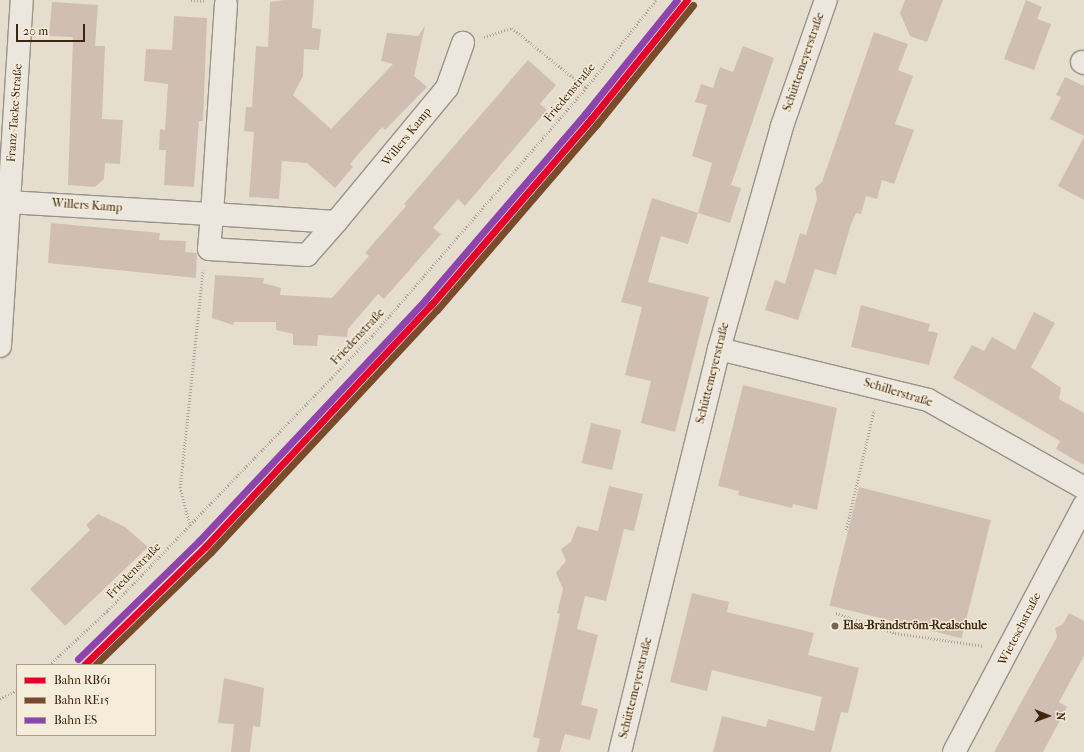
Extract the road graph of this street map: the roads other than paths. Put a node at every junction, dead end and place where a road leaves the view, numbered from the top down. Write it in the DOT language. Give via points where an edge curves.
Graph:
graph roads {
  1 [pos="22,0"];
  2 [pos="826,0"];
  3 [pos="226,4"];
  4 [pos="463,43"];
  5 [pos="9,202"];
  6 [pos="212,214"];
  7 [pos="336,222"];
  8 [pos="0,346"];
  9 [pos="719,349"];
  10 [pos="1084,488"];
  11 [pos="1084,505"];
  12 [pos="620,752"];
  13 [pos="954,752"];
  1 -- 5 [label="street, Franz-Tacke-Straße"];
  2 -- 9 [label="street, Schüttemeyerstraße" via="782,126"];
  3 -- 6 [label="street"];
  4 -- 7 [label="street, Willers Kamp" via="447,88"];
  5 -- 6 [label="street, Willers Kamp"];
  5 -- 8 [label="street, Franz-Tacke-Straße"];
  6 -- 7 [label="street, Willers Kamp"];
  6 -- 7 [label="street, Willers Kamp" via="209,249 307,255"];
  9 -- 10 [label="street, Schillerstraße" via="928,400"];
  9 -- 12 [label="street, Schüttemeyerstraße"];
  11 -- 13 [label="street, Wieteschstraße"];
}
